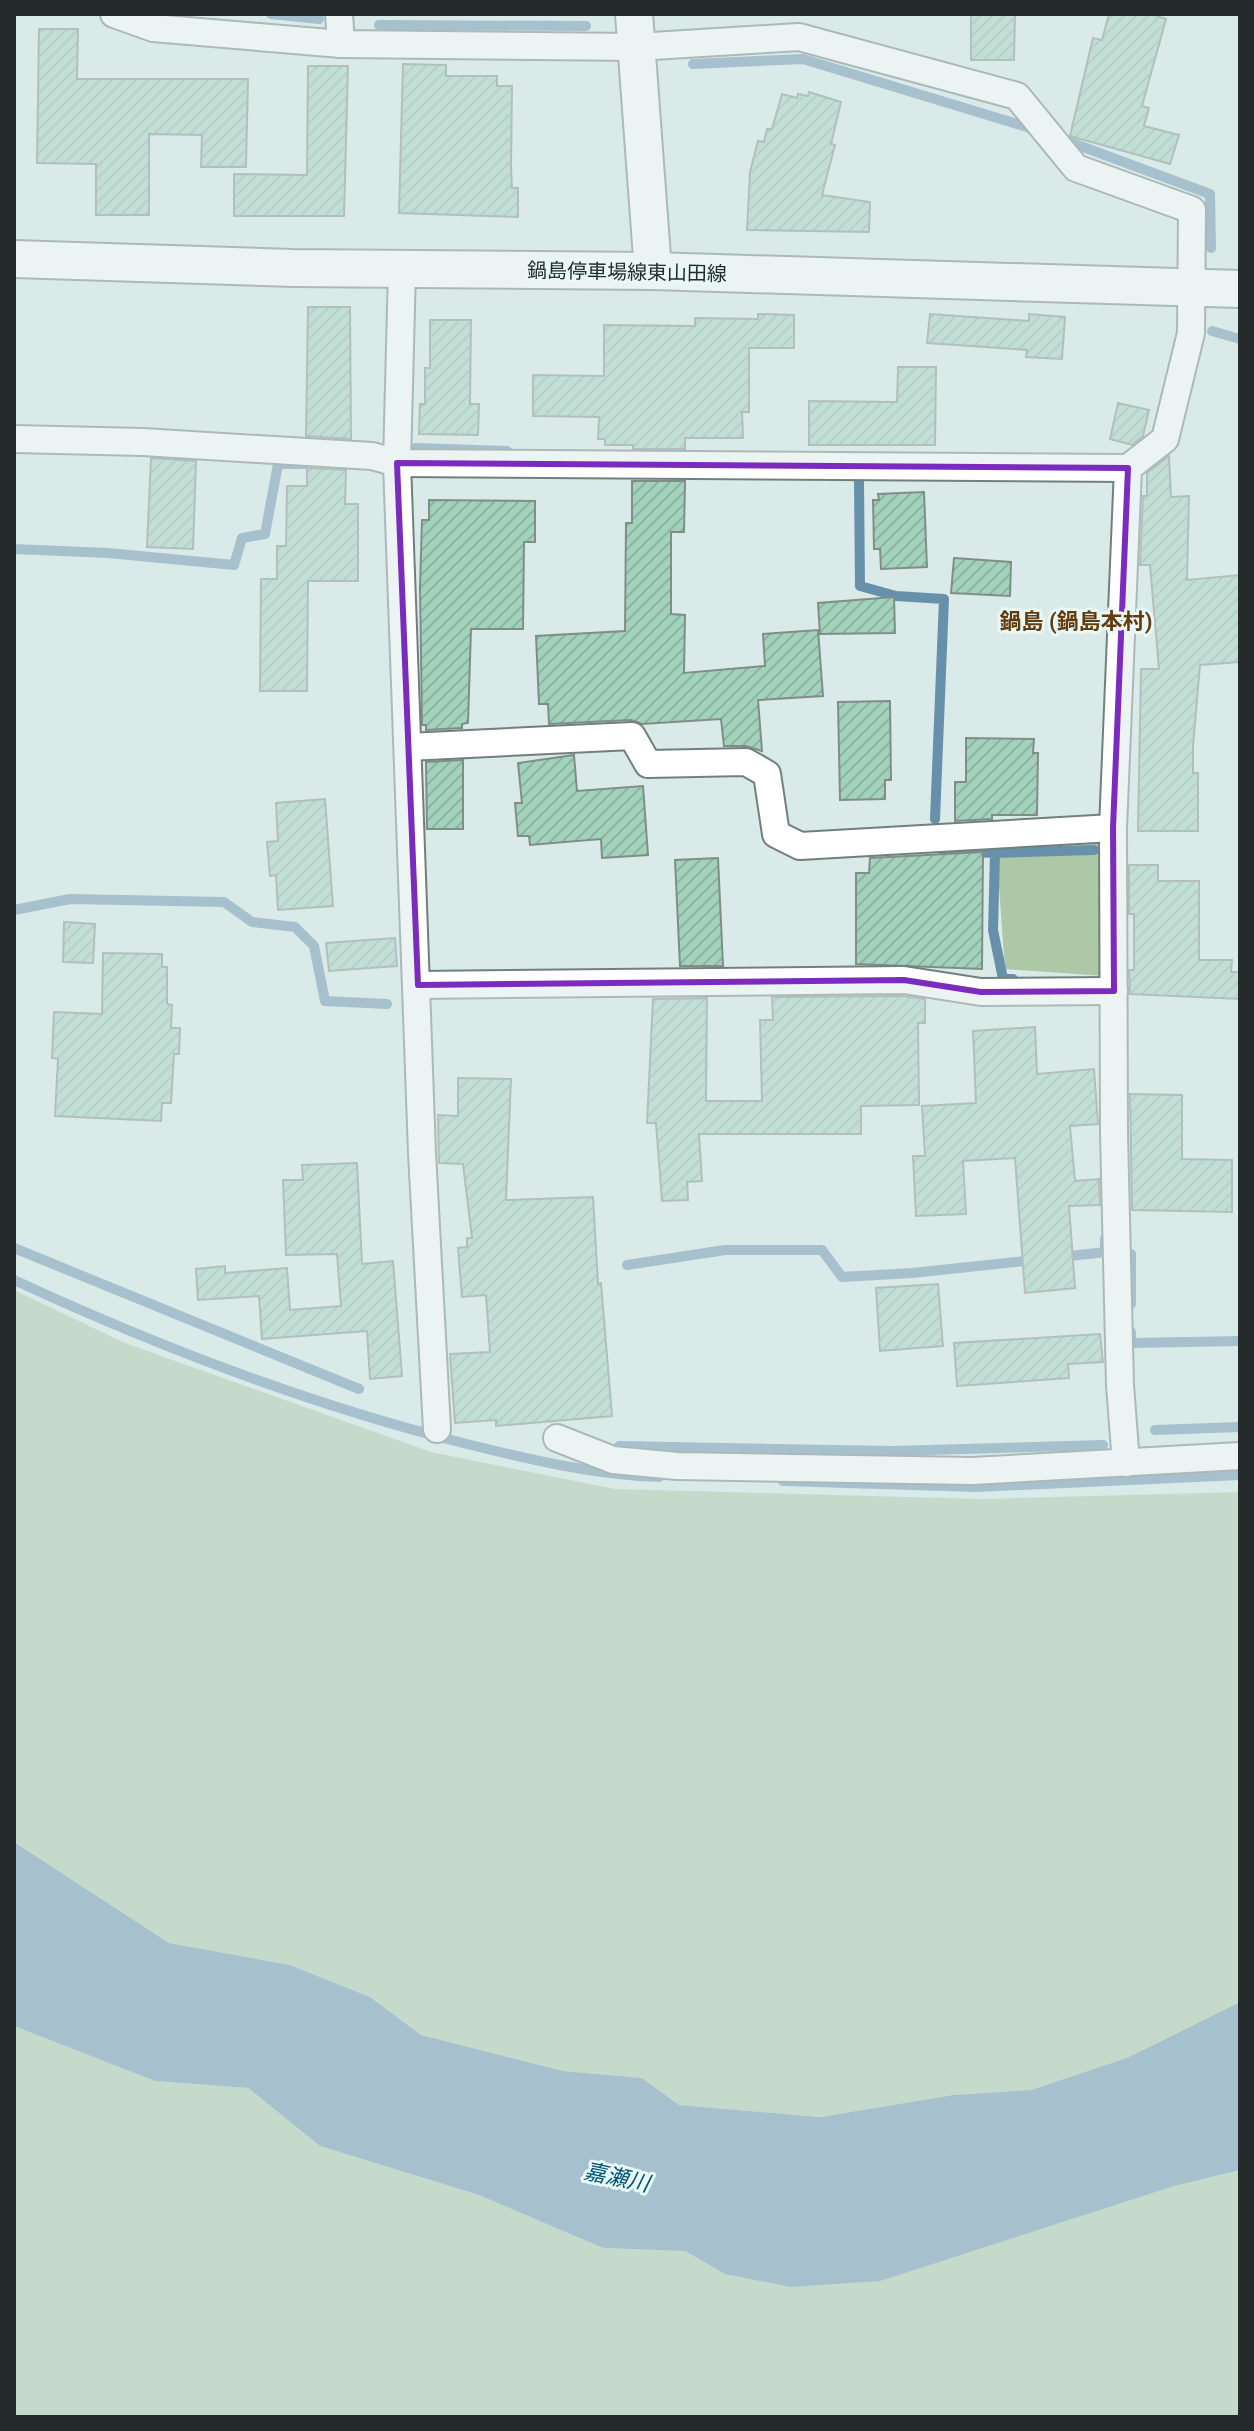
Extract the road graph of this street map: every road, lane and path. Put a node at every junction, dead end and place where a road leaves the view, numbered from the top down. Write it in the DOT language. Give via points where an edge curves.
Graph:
graph roads {
  1 [pos="114,14"];
  2 [pos="339,14"];
  3 [pos="635,31"];
  4 [pos="341,44"];
  5 [pos="14,259"];
  6 [pos="402,269"];
  7 [pos="653,271"];
  8 [pos="1190,289"];
  9 [pos="1240,289"];
  10 [pos="14,439"];
  11 [pos="389,454"];
  12 [pos="1128,468"];
  13 [pos="408,747"];
  14 [pos="1113,828"];
  15 [pos="418,985"];
  16 [pos="1114,991"];
  17 [pos="437,1429"];
  18 [pos="557,1438"];
  19 [pos="1240,1456"];
  20 [pos="1126,1463"];
  1 -- 4 [label="street" via="153,28"];
  2 -- 4 [label="street"];
  3 -- 4 [label="street"];
  3 -- 7 [label="main road"];
  3 -- 8 [label="street" via="799,37 1017,96 1076,168 1192,210"];
  5 -- 6 [label="main road, 鍋島停車場線東山田線"];
  6 -- 7 [label="main road, 鍋島停車場線東山田線"];
  6 -- 11 [label="street"];
  7 -- 8 [label="main road, 鍋島停車場線東山田線"];
  8 -- 9 [label="main road, 鍋島停車場線東山田線"];
  8 -- 12 [label="street" via="1191,333 1165,439"];
  10 -- 11 [label="street"];
  11 -- 12 [label="street"];
  11 -- 13 [label="street"];
  12 -- 14 [label="street"];
  13 -- 14 [label="street" via="632,736 648,764 746,762 767,774 776,834 800,846"];
  13 -- 15 [label="street"];
  14 -- 16 [label="street"];
  15 -- 16 [label="street" via="904,980 981,992"];
  15 -- 17 [label="street"];
  16 -- 20 [label="street" via="1115,1191"];
  18 -- 20 [label="street" via="613,1460 677,1466 972,1471"];
  19 -- 20 [label="street"];
}
